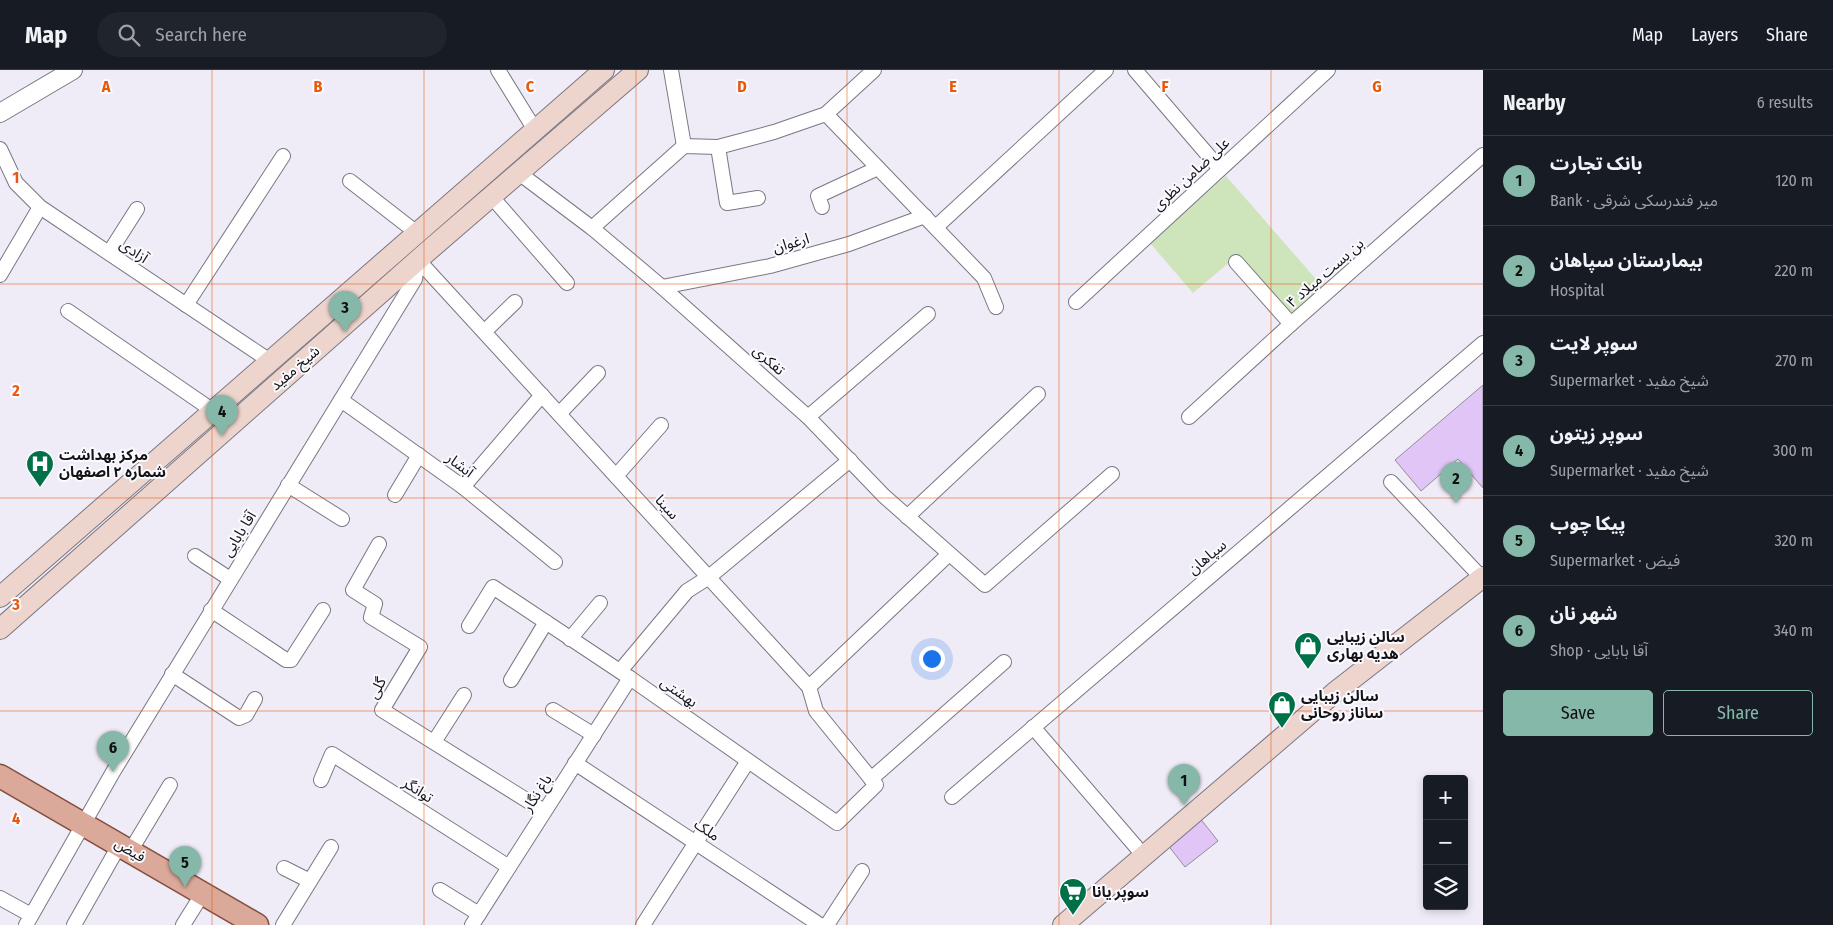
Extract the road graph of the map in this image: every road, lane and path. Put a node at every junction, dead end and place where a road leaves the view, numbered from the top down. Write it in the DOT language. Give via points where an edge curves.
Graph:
graph roads {
  1 [pos="73,70"];
  2 [pos="498,70"];
  3 [pos="604,70"];
  4 [pos="638,70"];
  5 [pos="672,70"];
  6 [pos="874,70"];
  7 [pos="1106,70"];
  8 [pos="1135,70"];
  9 [pos="1328,70"];
  10 [pos="0,113"];
  11 [pos="826,114"];
  12 [pos="535,130"];
  13 [pos="684,146"];
  14 [pos="718,147"];
  15 [pos="0,149"];
  16 [pos="1483,155"];
  17 [pos="283,156"];
  18 [pos="878,168"];
  19 [pos="1220,169"];
  20 [pos="519,173"];
  21 [pos="350,181"];
  22 [pos="491,196"];
  23 [pos="758,198"];
  24 [pos="40,207"];
  25 [pos="822,207"];
  26 [pos="138,208"];
  27 [pos="925,216"];
  28 [pos="936,226"];
  29 [pos="592,228"];
  30 [pos="417,233"];
  31 [pos="109,253"];
  32 [pos="418,260"];
  33 [pos="1236,262"];
  34 [pos="0,275"];
  35 [pos="566,284"];
  36 [pos="662,287"];
  37 [pos="515,302"];
  38 [pos="1076,302"];
  39 [pos="186,305"];
  40 [pos="996,307"];
  41 [pos="68,311"];
  42 [pos="928,314"];
  43 [pos="1291,324"];
  44 [pos="484,332"];
  45 [pos="1483,343"];
  46 [pos="270,361"];
  47 [pos="598,373"];
  48 [pos="1038,394"];
  49 [pos="542,395"];
  50 [pos="340,400"];
  51 [pos="212,410"];
  52 [pos="559,414"];
  53 [pos="808,417"];
  54 [pos="1189,417"];
  55 [pos="661,425"];
  56 [pos="419,455"];
  57 [pos="156,459"];
  58 [pos="850,460"];
  59 [pos="1112,474"];
  60 [pos="172,476"];
  61 [pos="616,476"];
  62 [pos="1391,482"];
  63 [pos="288,485"];
  64 [pos="463,487"];
  65 [pos="122,489"];
  66 [pos="395,495"];
  67 [pos="140,506"];
  68 [pos="907,517"];
  69 [pos="342,519"];
  70 [pos="379,544"];
  71 [pos="949,554"];
  72 [pos="195,556"];
  73 [pos="555,562"];
  74 [pos="710,577"];
  75 [pos="1482,577"];
  76 [pos="230,579"];
  77 [pos="0,597"];
  78 [pos="600,603"];
  79 [pos="211,610"];
  80 [pos="323,610"];
  81 [pos="546,622"];
  82 [pos="468,626"];
  83 [pos="0,629"];
  84 [pos="570,638"];
  85 [pos="1004,662"];
  86 [pos="172,674"];
  87 [pos="625,674"];
  88 [pos="511,680"];
  89 [pos="809,687"];
  90 [pos="464,695"];
  91 [pos="255,699"];
  92 [pos="553,710"];
  93 [pos="1033,727"];
  94 [pos="594,735"];
  95 [pos="434,742"];
  96 [pos="748,761"];
  97 [pos="575,763"];
  98 [pos="1,775"];
  99 [pos="321,780"];
  100 [pos="874,782"];
  101 [pos="170,786"];
  102 [pos="952,796"];
  103 [pos="544,811"];
  104 [pos="83,822"];
  105 [pos="696,843"];
  106 [pos="125,847"];
  107 [pos="331,847"];
  108 [pos="1144,856"];
  109 [pos="509,867"];
  110 [pos="284,868"];
  111 [pos="862,871"];
  112 [pos="310,881"];
  113 [pos="440,890"];
  114 [pos="203,893"];
  115 [pos="0,898"];
  116 [pos="29,920"];
  117 [pos="475,920"];
  118 [pos="74,925"];
  119 [pos="183,925"];
  120 [pos="256,925"];
  121 [pos="283,925"];
  122 [pos="643,925"];
  123 [pos="820,925"];
  124 [pos="826,925"];
  125 [pos="1063,925"];
  1 -- 10 [label="street"];
  2 -- 12 [label="street"];
  3 -- 12 [label="main road, شیخ مفید"];
  4 -- 20 [label="main road, شیخ مفید"];
  5 -- 13 [label="street"];
  6 -- 11 [label="street"];
  7 -- 28 [label="street"];
  8 -- 19 [label="street"];
  9 -- 19 [label="street, علی ضامن نظری"];
  11 -- 14 [label="street"];
  11 -- 18 [label="street"];
  12 -- 30 [label="main road, شیخ مفید"];
  13 -- 14 [label="street"];
  13 -- 29 [label="street"];
  14 -- 23 [label="street" via="727,203"];
  15 -- 24 [label="street, آزادی" via="16,183"];
  16 -- 43 [label="street, بن بست میلاد ۴"];
  17 -- 39 [label="street"];
  18 -- 25 [label="street" via="818,196"];
  18 -- 27 [label="street"];
  19 -- 38 [label="street, علی ضامن نظری"];
  20 -- 22 [label="main road, شیخ مفید"];
  20 -- 29 [label="street, تفکری"];
  21 -- 30 [label="street"];
  22 -- 32 [label="main road, شیخ مفید"];
  22 -- 35 [label="street"];
  24 -- 31 [label="street, آزادی"];
  24 -- 34 [label="street"];
  26 -- 31 [label="street"];
  27 -- 28 [label="street"];
  27 -- 36 [label="street, ارغوان" via="849,244 770,266"];
  28 -- 40 [label="street" via="984,278"];
  29 -- 36 [label="street, تفکری"];
  30 -- 46 [label="main road, شیخ مفید"];
  31 -- 39 [label="street, آزادی"];
  32 -- 44 [label="street, سینا"];
  32 -- 50 [label="street, آقا بابایی" via="415,279"];
  32 -- 60 [label="main road, شیخ مفید"];
  33 -- 43 [label="street"];
  36 -- 53 [label="street, تفکری"];
  37 -- 44 [label="street"];
  39 -- 46 [label="street, آزادی"];
  41 -- 51 [label="street"];
  42 -- 53 [label="street"];
  43 -- 54 [label="street, بن بست میلاد ۴"];
  44 -- 49 [label="street, سینا"];
  45 -- 93 [label="street, سپاهان"];
  46 -- 51 [label="main road, شیخ مفید"];
  47 -- 52 [label="street"];
  48 -- 68 [label="street"];
  49 -- 52 [label="street, سینا"];
  49 -- 64 [label="street"];
  50 -- 56 [label="street, آبشار"];
  50 -- 63 [label="street, آقا بابایی"];
  51 -- 57 [label="main road, شیخ مفید"];
  52 -- 61 [label="street, سینا"];
  53 -- 58 [label="street, تفکری"];
  55 -- 61 [label="street"];
  56 -- 64 [label="street, آبشار"];
  56 -- 66 [label="street"];
  57 -- 60 [label="main road" via="153,467 156,475 164,479"];
  57 -- 65 [label="main road, شیخ مفید"];
  58 -- 68 [label="street, تفکری"];
  58 -- 74 [label="street, باغ نگار"];
  59 -- 71 [label="street, تفکری" via="985,585"];
  60 -- 67 [label="main road, شیخ مفید"];
  61 -- 74 [label="street, سینا"];
  62 -- 75 [label="street"];
  63 -- 69 [label="street"];
  63 -- 76 [label="street, آقا بابایی"];
  64 -- 73 [label="street, آبشار"];
  65 -- 67 [label="main road" via="136,492"];
  65 -- 77 [label="main road, شیخ مفید"];
  67 -- 83 [label="main road, شیخ مفید"];
  68 -- 71 [label="street, تفکری"];
  70 -- 95 [label="street, گلی" via="353,590 375,604 371,617 420,647 382,710"];
  71 -- 89 [label="street"];
  72 -- 76 [label="street"];
  74 -- 87 [label="street, باغ نگار" via="686,591"];
  74 -- 89 [label="street, سینا"];
  75 -- 108 [label="main road" via="1334,693"];
  76 -- 79 [label="street, آقا بابایی"];
  78 -- 84 [label="street"];
  79 -- 80 [label="street" via="286,660 291,660"];
  79 -- 86 [label="street, آقا بابایی"];
  81 -- 82 [label="street, بهشتی" via="493,587"];
  81 -- 84 [label="street, بهشتی"];
  81 -- 88 [label="street"];
  84 -- 87 [label="street, بهشتی"];
  85 -- 100 [label="street"];
  86 -- 91 [label="street" via="239,718 246,715"];
  86 -- 104 [label="street, آقا بابایی"];
  87 -- 94 [label="street, باغ نگار"];
  87 -- 96 [label="street, بهشتی"];
  89 -- 100 [label="street, سینا" via="816,711"];
  90 -- 95 [label="street"];
  92 -- 94 [label="street"];
  93 -- 102 [label="street, سپاهان"];
  93 -- 108 [label="street"];
  94 -- 97 [label="street, باغ نگار"];
  95 -- 103 [label="street, گلی"];
  96 -- 100 [label="street, بهشتی" via="837,823"];
  96 -- 105 [label="street"];
  97 -- 103 [label="street, باغ نگار"];
  97 -- 105 [label="street, ملک"];
  98 -- 104 [label="main road, فیض"];
  99 -- 109 [label="street, توانگر" via="332,754"];
  101 -- 106 [label="street"];
  103 -- 109 [label="street, باغ نگار"];
  104 -- 106 [label="main road, فیض"];
  104 -- 116 [label="street, آقا بابایی"];
  105 -- 122 [label="street"];
  105 -- 123 [label="street, ملک"];
  106 -- 114 [label="main road, فیض"];
  106 -- 118 [label="street"];
  107 -- 112 [label="street"];
  108 -- 125 [label="main road"];
  109 -- 117 [label="street, باغ نگار"];
  110 -- 112 [label="street"];
  111 -- 124 [label="street"];
  112 -- 121 [label="street"];
  113 -- 117 [label="street"];
  114 -- 119 [label="street"];
  114 -- 120 [label="main road, فیض"];
  115 -- 116 [label="street"];
}
